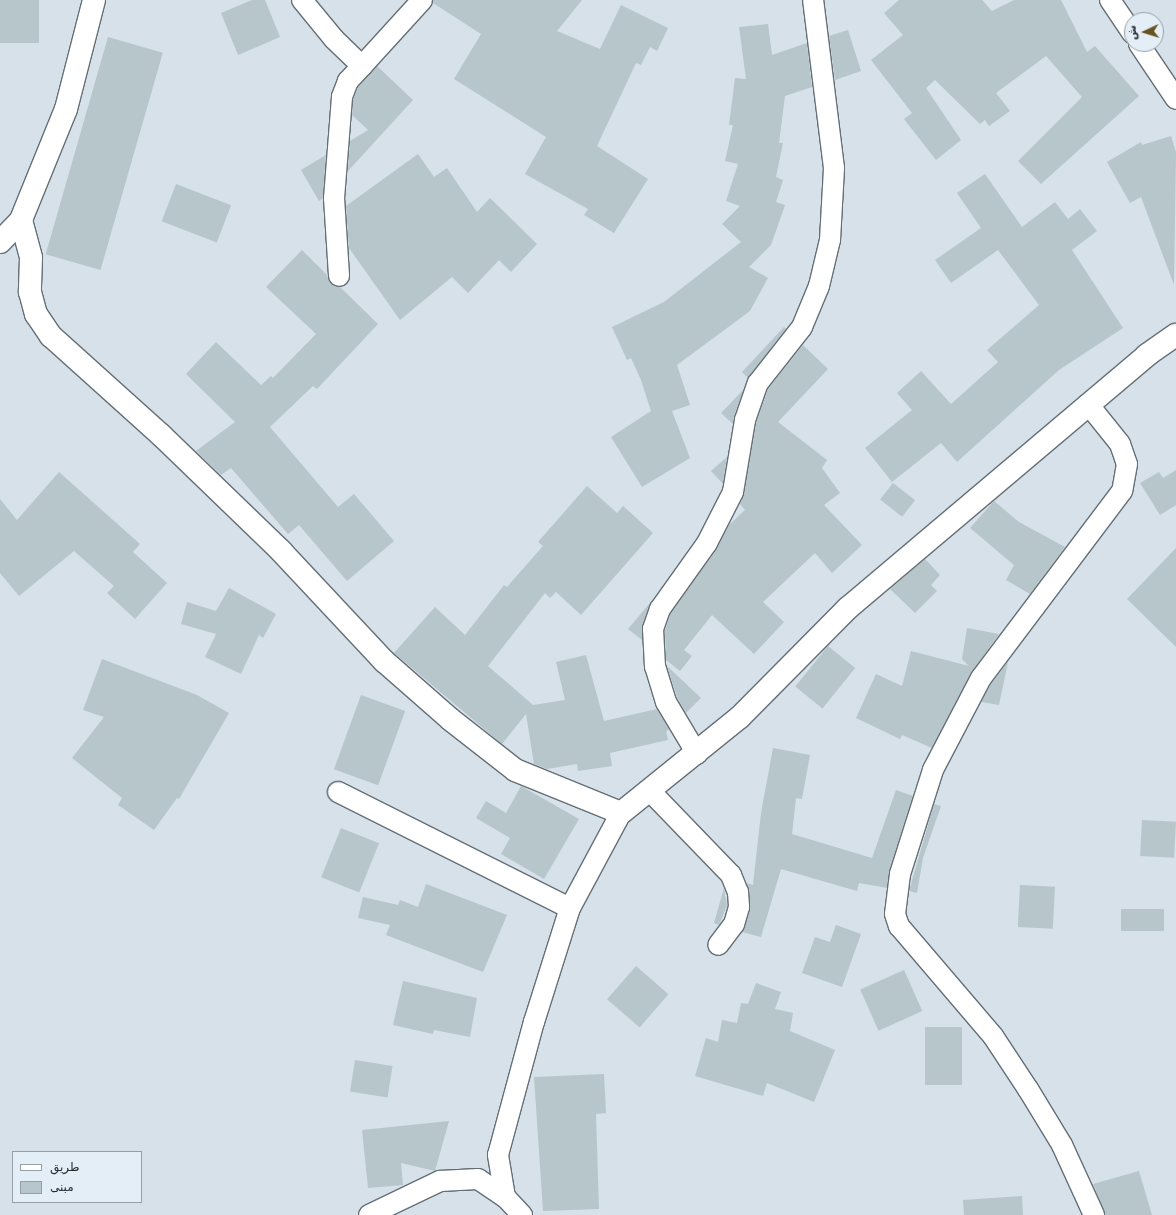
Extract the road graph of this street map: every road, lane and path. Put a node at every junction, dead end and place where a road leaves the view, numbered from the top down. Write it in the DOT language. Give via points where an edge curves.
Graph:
graph roads {
  1 [pos="94,0"];
  2 [pos="302,0"];
  3 [pos="422,0"];
  4 [pos="812,0"];
  5 [pos="1110,0"];
  6 [pos="1124,21"];
  7 [pos="1144,52"];
  8 [pos="362,66"];
  9 [pos="1176,99"];
  10 [pos="21,220"];
  11 [pos="0,242"];
  12 [pos="339,276"];
  13 [pos="1176,336"];
  14 [pos="1088,404"];
  15 [pos="697,754"];
  16 [pos="649,790"];
  17 [pos="338,792"];
  18 [pos="621,813"];
  19 [pos="570,908"];
  20 [pos="718,945"];
  21 [pos="506,1197"];
  22 [pos="369,1215"];
  23 [pos="522,1215"];
  24 [pos="1094,1215"];
  1 -- 10 [label="street" via="66,108"];
  2 -- 8 [label="street" via="334,39"];
  3 -- 8 [label="street"];
  4 -- 15 [label="street" via="834,168 830,240 820,286 802,327 758,383 745,420 733,492 707,543 660,609 653,629 655,666 666,702"];
  5 -- 6 [label="street"];
  7 -- 9 [label="street"];
  8 -- 12 [label="street" via="348,81 342,97 334,198"];
  10 -- 11 [label="street"];
  10 -- 18 [label="street" via="31,258 30,292 36,314 51,336 161,435 281,551 384,661 450,719 515,770"];
  13 -- 14 [label="street" via="1147,355"];
  14 -- 15 [label="street" via="848,608 740,717"];
  14 -- 24 [label="street" via="1120,444 1127,464 1122,491 981,678 932,770 900,874 895,914 899,926 993,1036 1062,1145"];
  15 -- 16 [label="street"];
  16 -- 18 [label="street"];
  16 -- 20 [label="street" via="731,875 738,892 739,907 734,924"];
  17 -- 19 [label="street"];
  18 -- 19 [label="street"];
  19 -- 21 [label="street" via="534,1022 498,1155"];
  21 -- 22 [label="street" via="478,1179 440,1181"];
  21 -- 23 [label="street"];
}
